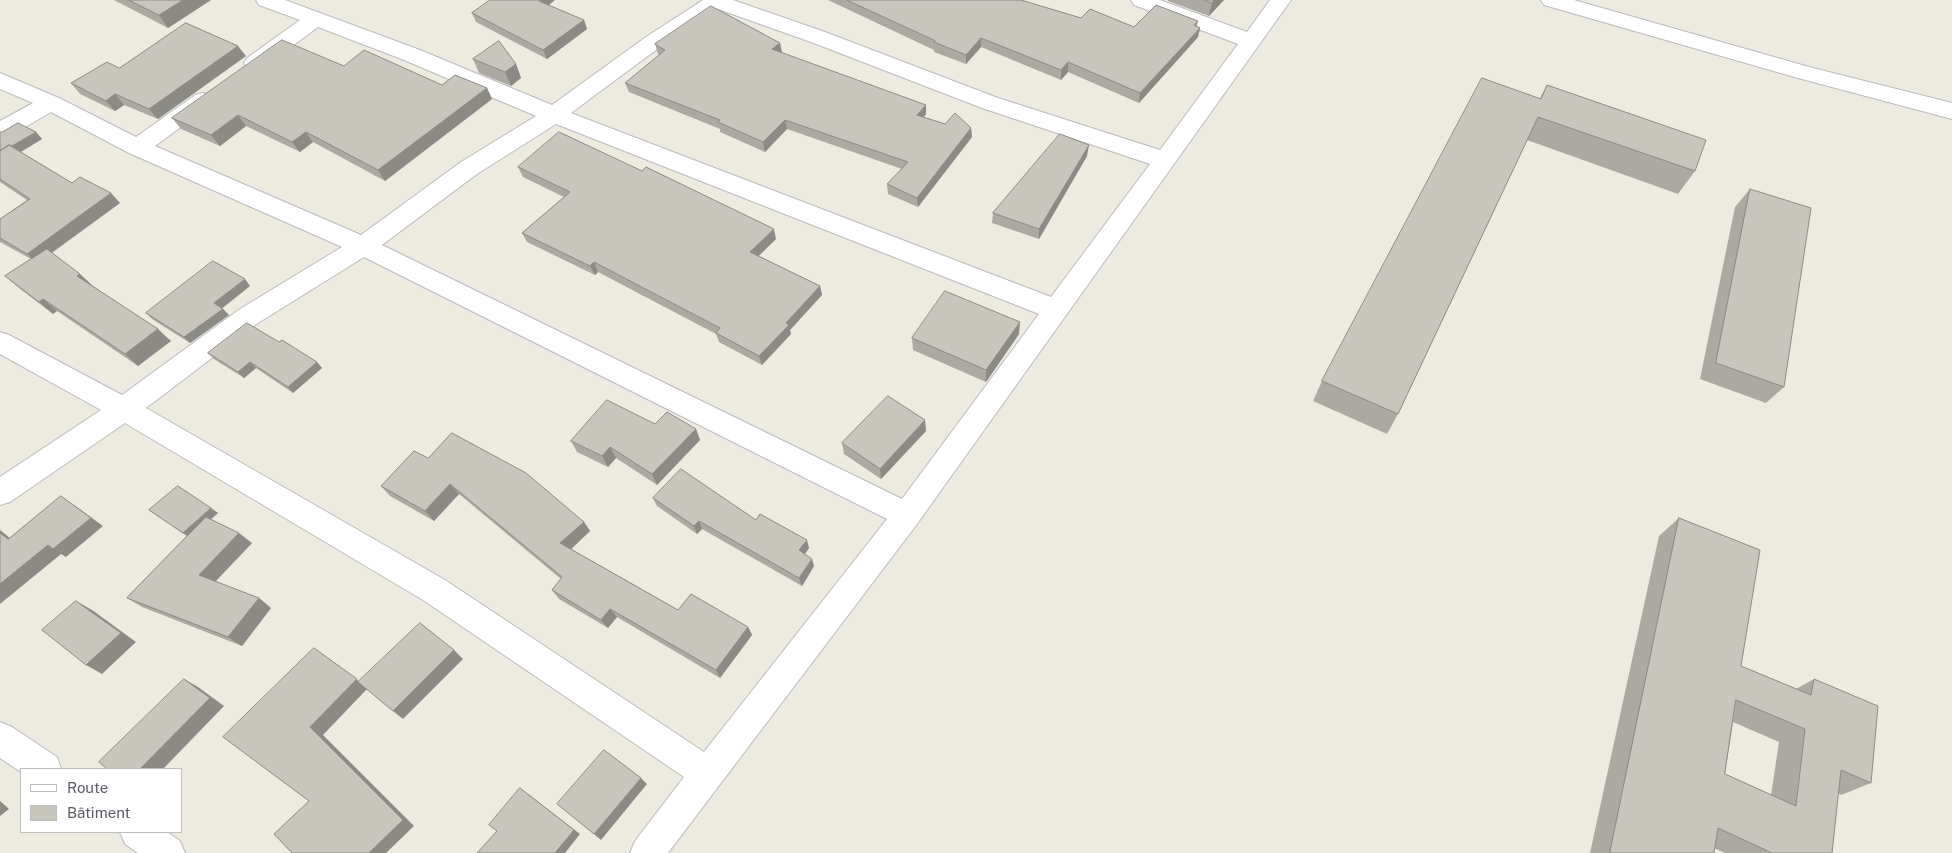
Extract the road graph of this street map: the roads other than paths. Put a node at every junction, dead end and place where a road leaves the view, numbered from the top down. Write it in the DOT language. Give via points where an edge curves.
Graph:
graph roads {
  1 [pos="266,0"];
  2 [pos="715,0"];
  3 [pos="1141,0"];
  4 [pos="1281,0"];
  5 [pos="1551,0"];
  6 [pos="316,19"];
  7 [pos="1250,41"];
  8 [pos="0,80"];
  9 [pos="51,103"];
  10 [pos="1952,111"];
  11 [pos="554,115"];
  12 [pos="0,131"];
  13 [pos="137,147"];
  14 [pos="1164,160"];
  15 [pos="363,246"];
  16 [pos="1057,310"];
  17 [pos="0,342"];
  18 [pos="124,409"];
  19 [pos="0,493"];
  20 [pos="907,515"];
  21 [pos="0,738"];
  22 [pos="44,768"];
  23 [pos="707,773"];
  24 [pos="138,833"];
  25 [pos="168,853"];
  26 [pos="647,853"];
  1 -- 6 [label="street"];
  2 -- 11 [label="street"];
  2 -- 14 [label="street" via="990,103"];
  3 -- 7 [label="street"];
  4 -- 7 [label="street"];
  5 -- 10 [label="street"];
  6 -- 11 [label="street" via="412,55"];
  6 -- 13 [label="street"];
  7 -- 14 [label="street"];
  8 -- 9 [label="street"];
  9 -- 12 [label="street"];
  9 -- 13 [label="street"];
  11 -- 15 [label="street" via="469,168"];
  11 -- 16 [label="street"];
  13 -- 15 [label="street"];
  14 -- 16 [label="street"];
  15 -- 18 [label="street" via="250,316"];
  15 -- 20 [label="street"];
  16 -- 20 [label="street"];
  17 -- 18 [label="street"];
  18 -- 19 [label="street"];
  18 -- 23 [label="street" via="434,590"];
  20 -- 23 [label="street"];
  21 -- 22 [label="street"];
  23 -- 26 [label="street"];
  24 -- 25 [label="street"];
}
